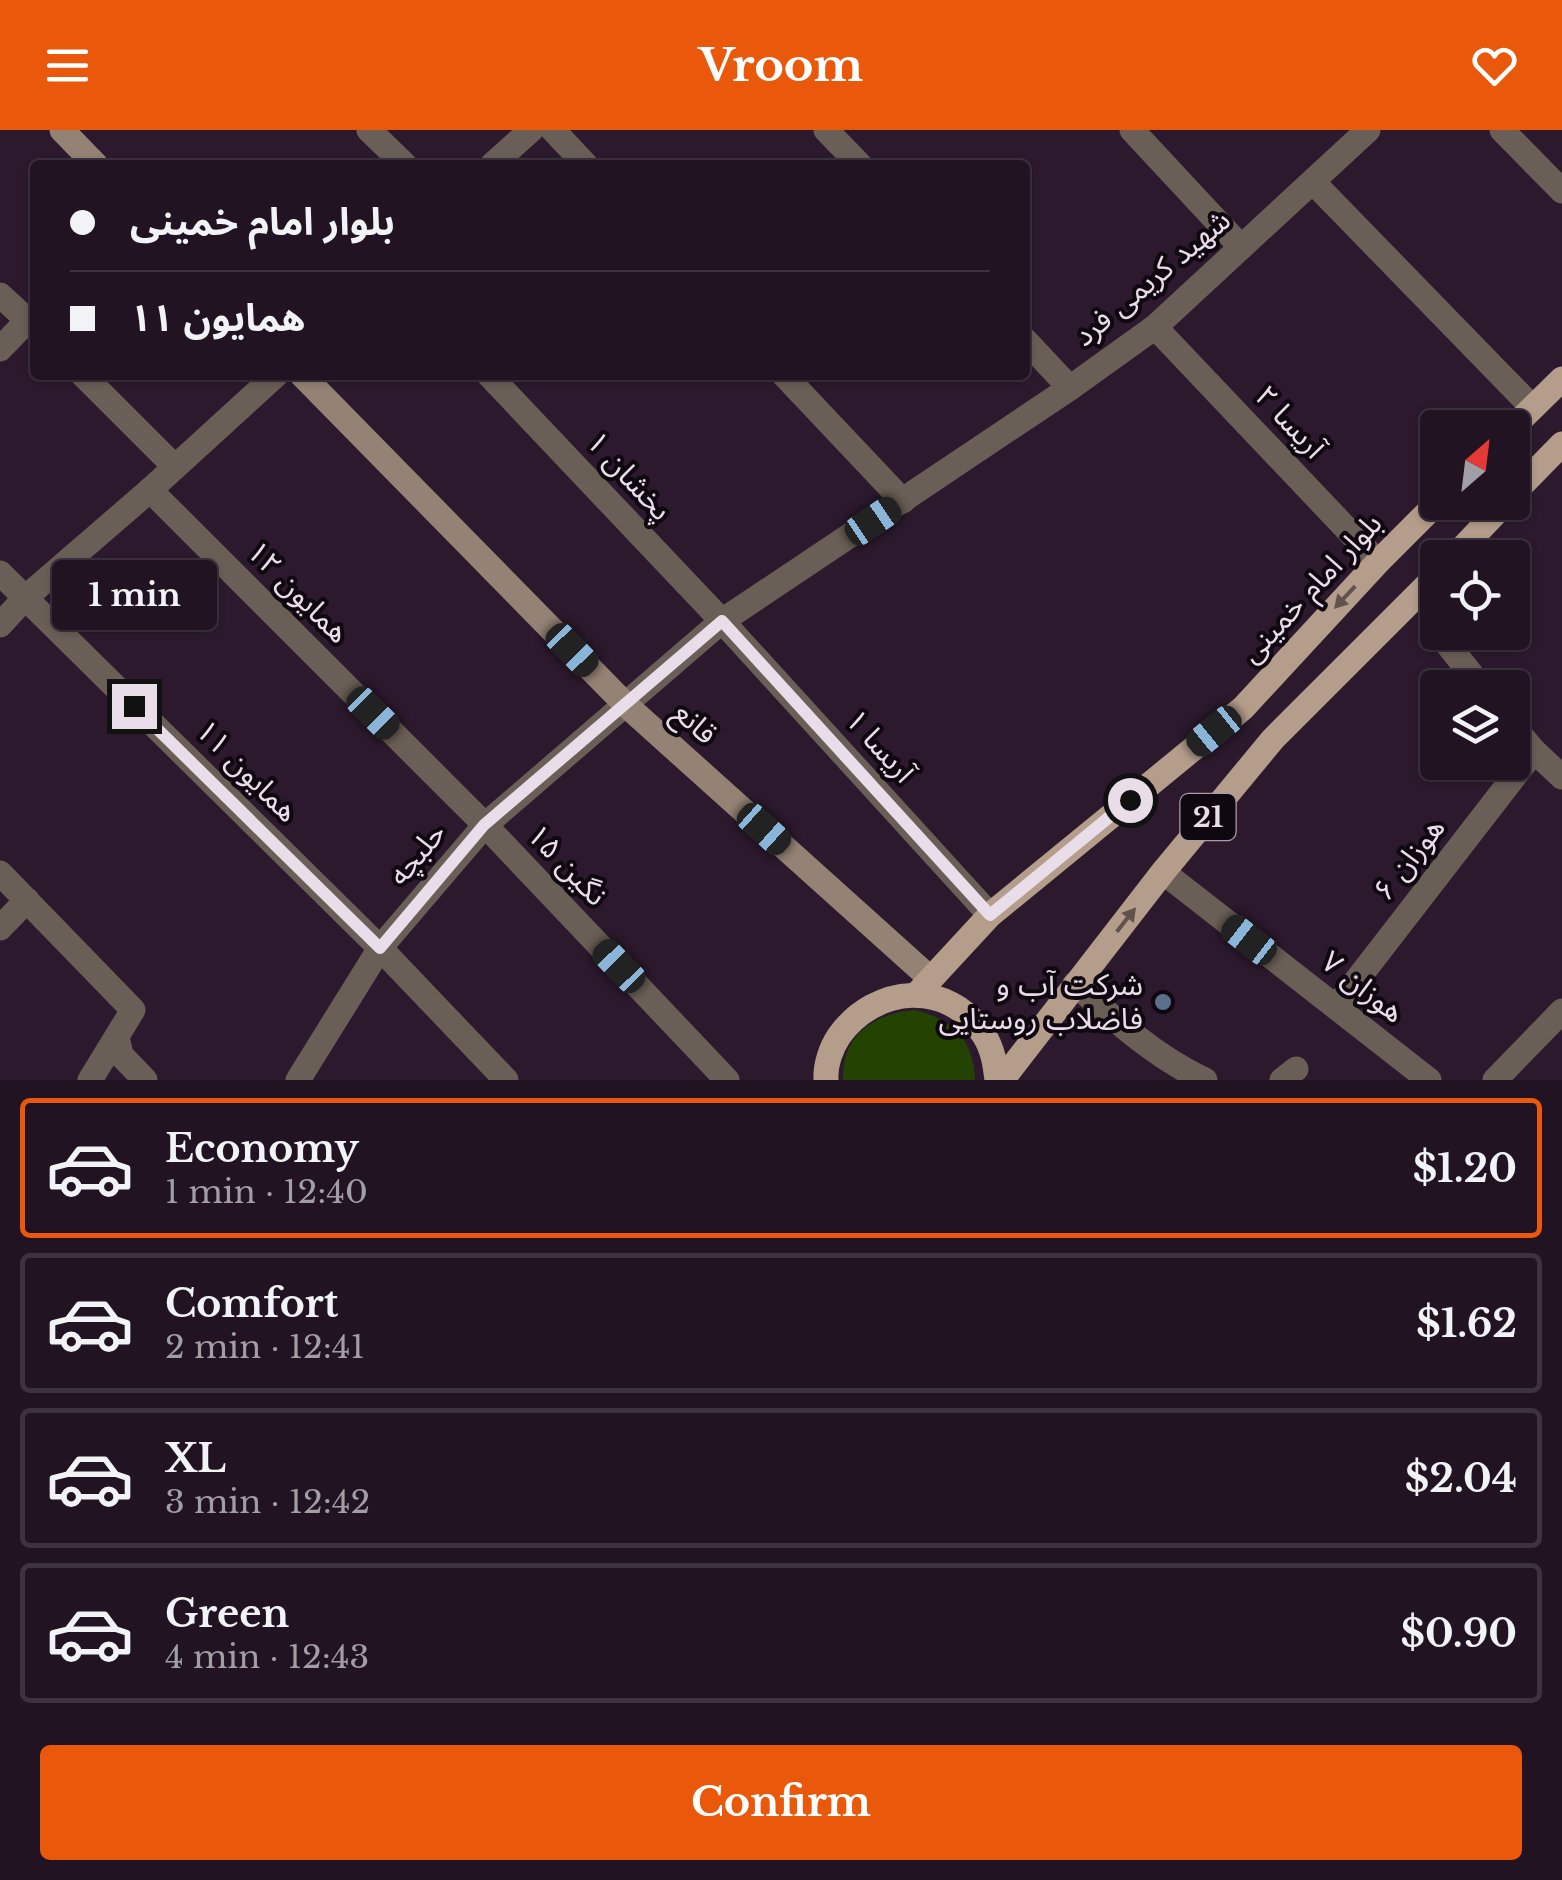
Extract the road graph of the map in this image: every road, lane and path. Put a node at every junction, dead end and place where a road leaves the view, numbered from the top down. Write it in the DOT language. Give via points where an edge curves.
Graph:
graph roads {
  1 [pos="62,130"];
  2 [pos="369,130"];
  3 [pos="532,130"];
  4 [pos="552,130"];
  5 [pos="826,130"];
  6 [pos="1132,130"];
  7 [pos="1368,130"];
  8 [pos="1502,130"];
  9 [pos="91,160"];
  10 [pos="401,160"];
  11 [pos="498,160"];
  12 [pos="581,160"];
  13 [pos="855,160"];
  14 [pos="1313,182"];
  15 [pos="1562,190"];
  16 [pos="1241,247"];
  17 [pos="0,295"];
  18 [pos="30,323"];
  19 [pos="30,325"];
  20 [pos="1156,327"];
  21 [pos="1030,345"];
  22 [pos="0,349"];
  23 [pos="1562,378"];
  24 [pos="88,380"];
  25 [pos="271,380"];
  26 [pos="307,380"];
  27 [pos="494,380"];
  28 [pos="789,380"];
  29 [pos="1070,388"];
  30 [pos="1532,408"];
  31 [pos="1559,454"];
  32 [pos="175,467"];
  33 [pos="1530,479"];
  34 [pos="150,490"];
  35 [pos="903,501"];
  36 [pos="1420,520"];
  37 [pos="1489,520"];
  38 [pos="1471,540"];
  39 [pos="1378,562"];
  40 [pos="0,572"];
  41 [pos="1420,593"];
  42 [pos="25,598"];
  43 [pos="1412,601"];
  44 [pos="1420,611"];
  45 [pos="722,621"];
  46 [pos="0,624"];
  47 [pos="1452,650"];
  48 [pos="1468,670"];
  49 [pos="626,705"];
  50 [pos="1242,708"];
  51 [pos="1273,740"];
  52 [pos="1530,742"];
  53 [pos="1553,763"];
  54 [pos="484,825"];
  55 [pos="0,872"];
  56 [pos="1163,872"];
  57 [pos="28,900"];
  58 [pos="990,915"];
  59 [pos="0,928"];
  60 [pos="380,948"];
  61 [pos="1076,984"];
  62 [pos="924,987"];
  63 [pos="1336,1007"];
  64 [pos="1562,1011"];
  65 [pos="118,1036"];
  66 [pos="90,1080"];
  67 [pos="145,1080"];
  68 [pos="298,1080"];
  69 [pos="506,1080"];
  70 [pos="727,1080"];
  71 [pos="826,1080"];
  72 [pos="1000,1080"];
  73 [pos="1204,1080"];
  74 [pos="1429,1080"];
  75 [pos="1494,1080"];
  1 -- 9 [label="main road"];
  2 -- 10 [label="street"];
  3 -- 11 [label="street"];
  4 -- 12 [label="street"];
  5 -- 13 [label="street"];
  6 -- 16 [label="street"];
  7 -- 14 [label="street, شهید کریمی فرد"];
  8 -- 15 [label="street"];
  14 -- 16 [label="street, شهید کریمی فرد"];
  14 -- 30 [label="street"];
  16 -- 20 [label="street, شهید کریمی فرد"];
  17 -- 18 [label="street"];
  19 -- 22 [label="street"];
  20 -- 29 [label="street, شهید کریمی فرد"];
  20 -- 39 [label="street, آریسا ۲"];
  21 -- 29 [label="street"];
  23 -- 30 [label="main road"];
  24 -- 32 [label="street"];
  25 -- 32 [label="street"];
  26 -- 49 [label="main road, قانع"];
  27 -- 45 [label="street, پخشان ۱"];
  28 -- 35 [label="street"];
  29 -- 35 [label="street, شهید کریمی فرد"];
  31 -- 33 [label="main road"];
  32 -- 34 [label="street"];
  34 -- 42 [label="street"];
  34 -- 54 [label="street, همایون ۱۲"];
  35 -- 45 [label="street, شهید کریمی فرد"];
  36 -- 39 [label="main road, بلوار امام خمینی / 21"];
  37 -- 38 [label="main road"];
  39 -- 50 [label="main road, بلوار امام خمینی / 21, one-way"];
  40 -- 42 [label="street, همایون ۱۱"];
  41 -- 43 [label="main road, 21"];
  42 -- 46 [label="street"];
  42 -- 60 [label="street, همایون ۱۱"];
  43 -- 44 [label="street"];
  43 -- 51 [label="main road, 21"];
  45 -- 49 [label="street, شهید کریمی فرد"];
  45 -- 58 [label="street, آریسا ۱"];
  47 -- 48 [label="street"];
  49 -- 54 [label="street, حلبچه"];
  49 -- 62 [label="main road, قانع"];
  50 -- 51 [label="main road"];
  50 -- 58 [label="main road, بلوار امام خمینی / 21"];
  51 -- 56 [label="main road, 21"];
  52 -- 53 [label="street"];
  53 -- 63 [label="street, هوزان ۶"];
  54 -- 60 [label="street, حلبچه"];
  54 -- 70 [label="street, نگین ۱۵"];
  55 -- 57 [label="street"];
  61 -- 56 [label="main road, 21, one-way"];
  56 -- 63 [label="street, هوزان ۷"];
  57 -- 59 [label="street"];
  57 -- 65 [label="street" via="134,1010"];
  58 -- 62 [label="main road, بلوار امام خمینی / 21"];
  60 -- 68 [label="street, حلبچه"];
  60 -- 69 [label="street, همایون ۱۱"];
  61 -- 72 [label="main road, 21"];
  61 -- 73 [label="street" via="1127,1030"];
  62 -- 71 [label="main road" via="875,1002 851,1020 834,1043"];
  62 -- 72 [label="main road, 21" via="984,1034"];
  63 -- 74 [label="street, هوزان ۷"];
  64 -- 75 [label="street"];
  65 -- 66 [label="street"];
  65 -- 67 [label="street" via="121,1055"];
}
